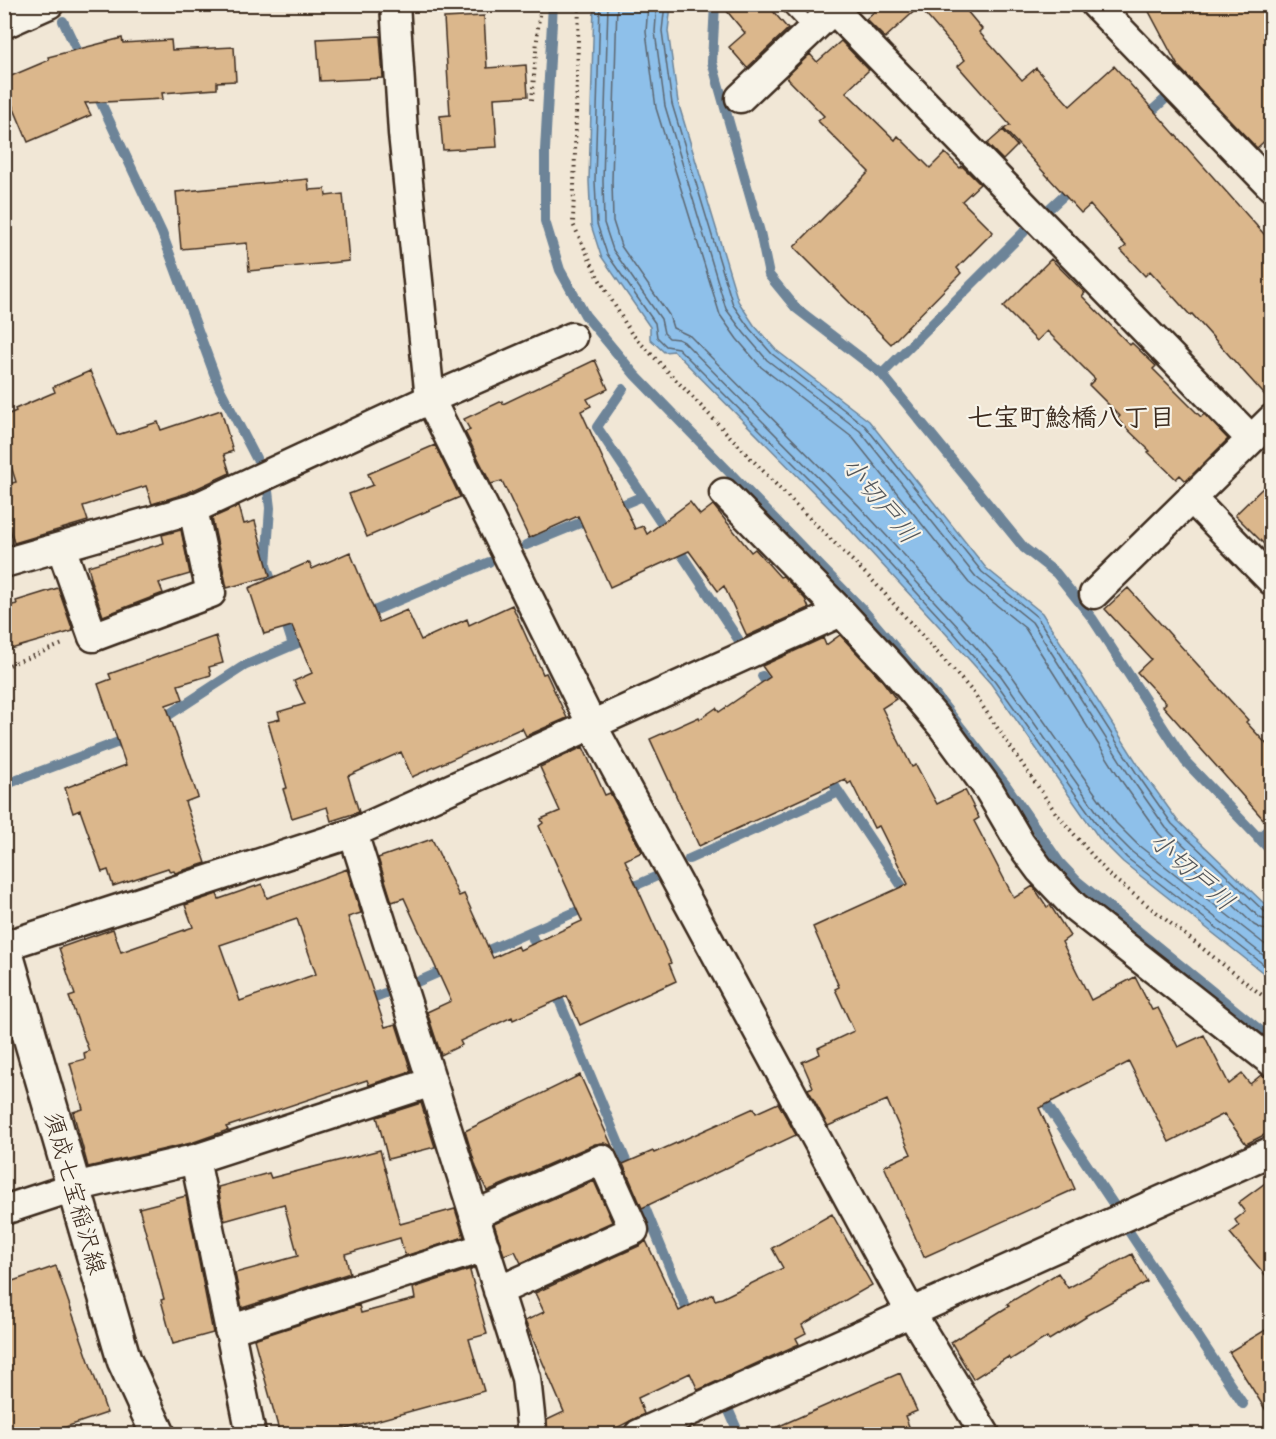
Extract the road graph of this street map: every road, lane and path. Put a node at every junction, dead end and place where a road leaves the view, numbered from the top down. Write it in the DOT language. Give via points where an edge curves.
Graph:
graph roads {
  1 [pos="49,4"];
  2 [pos="395,4"];
  3 [pos="540,4"];
  4 [pos="579,4"];
  5 [pos="788,4"];
  6 [pos="1095,4"];
  7 [pos="836,7"];
  8 [pos="4,24"];
  9 [pos="812,29"];
  10 [pos="740,98"];
  11 [pos="532,100"];
  12 [pos="1272,187"];
  13 [pos="572,337"];
  14 [pos="430,399"];
  15 [pos="1272,419"];
  16 [pos="1251,439"];
  17 [pos="724,493"];
  18 [pos="1191,498"];
  19 [pos="193,509"];
  20 [pos="61,547"];
  21 [pos="4,563"];
  22 [pos="1272,581"];
  23 [pos="1094,594"];
  24 [pos="841,612"];
  25 [pos="91,632"];
  26 [pos="4,667"];
  27 [pos="592,725"];
  28 [pos="353,833"];
  29 [pos="4,947"];
  30 [pos="1272,1003"];
  31 [pos="1272,1062"];
  32 [pos="432,1082"];
  33 [pos="1272,1150"];
  34 [pos="195,1159"];
  35 [pos="74,1187"];
  36 [pos="4,1210"];
  37 [pos="474,1215"];
  38 [pos="484,1247"];
  39 [pos="498,1291"];
  40 [pos="911,1313"];
  41 [pos="230,1330"];
  42 [pos="158,1434"];
  43 [pos="251,1434"];
  44 [pos="532,1434"];
  45 [pos="639,1434"];
  46 [pos="985,1434"];
  1 -- 8 [label="street"];
  2 -- 14 [label="street" via="403,133"];
  3 -- 11 [label="path"];
  4 -- 30 [label="path" via="573,224 631,333 874,582 972,691 1056,813 1109,875"];
  5 -- 9 [label="lane"];
  6 -- 12 [label="street"];
  7 -- 9 [label="street"];
  7 -- 16 [label="street"];
  9 -- 10 [label="street"];
  13 -- 14 [label="street"];
  14 -- 19 [label="street"];
  14 -- 27 [label="street"];
  15 -- 16 [label="street"];
  16 -- 18 [label="street"];
  17 -- 24 [label="street"];
  18 -- 22 [label="street"];
  18 -- 23 [label="street"];
  19 -- 20 [label="street"];
  19 -- 25 [label="street" via="211,593 93,637"];
  20 -- 21 [label="street"];
  20 -- 25 [label="street"];
  24 -- 27 [label="street"];
  24 -- 31 [label="street" via="942,726 989,790 1020,843 1074,907"];
  25 -- 26 [label="path"];
  27 -- 28 [label="street"];
  27 -- 40 [label="street"];
  28 -- 29 [label="street"];
  28 -- 32 [label="street"];
  29 -- 35 [label="main road, 須成七宝稲沢線"];
  32 -- 34 [label="street"];
  32 -- 37 [label="street"];
  33 -- 40 [label="street"];
  34 -- 35 [label="street"];
  34 -- 41 [label="street"];
  35 -- 36 [label="street"];
  35 -- 42 [label="main road, 須成七宝稲沢線" via="124,1360"];
  37 -- 38 [label="street"];
  37 -- 39 [label="street" via="602,1159 634,1230"];
  38 -- 39 [label="street"];
  38 -- 41 [label="street"];
  39 -- 44 [label="street" via="526,1378"];
  40 -- 45 [label="street"];
  40 -- 46 [label="street"];
  41 -- 43 [label="street"];
}
